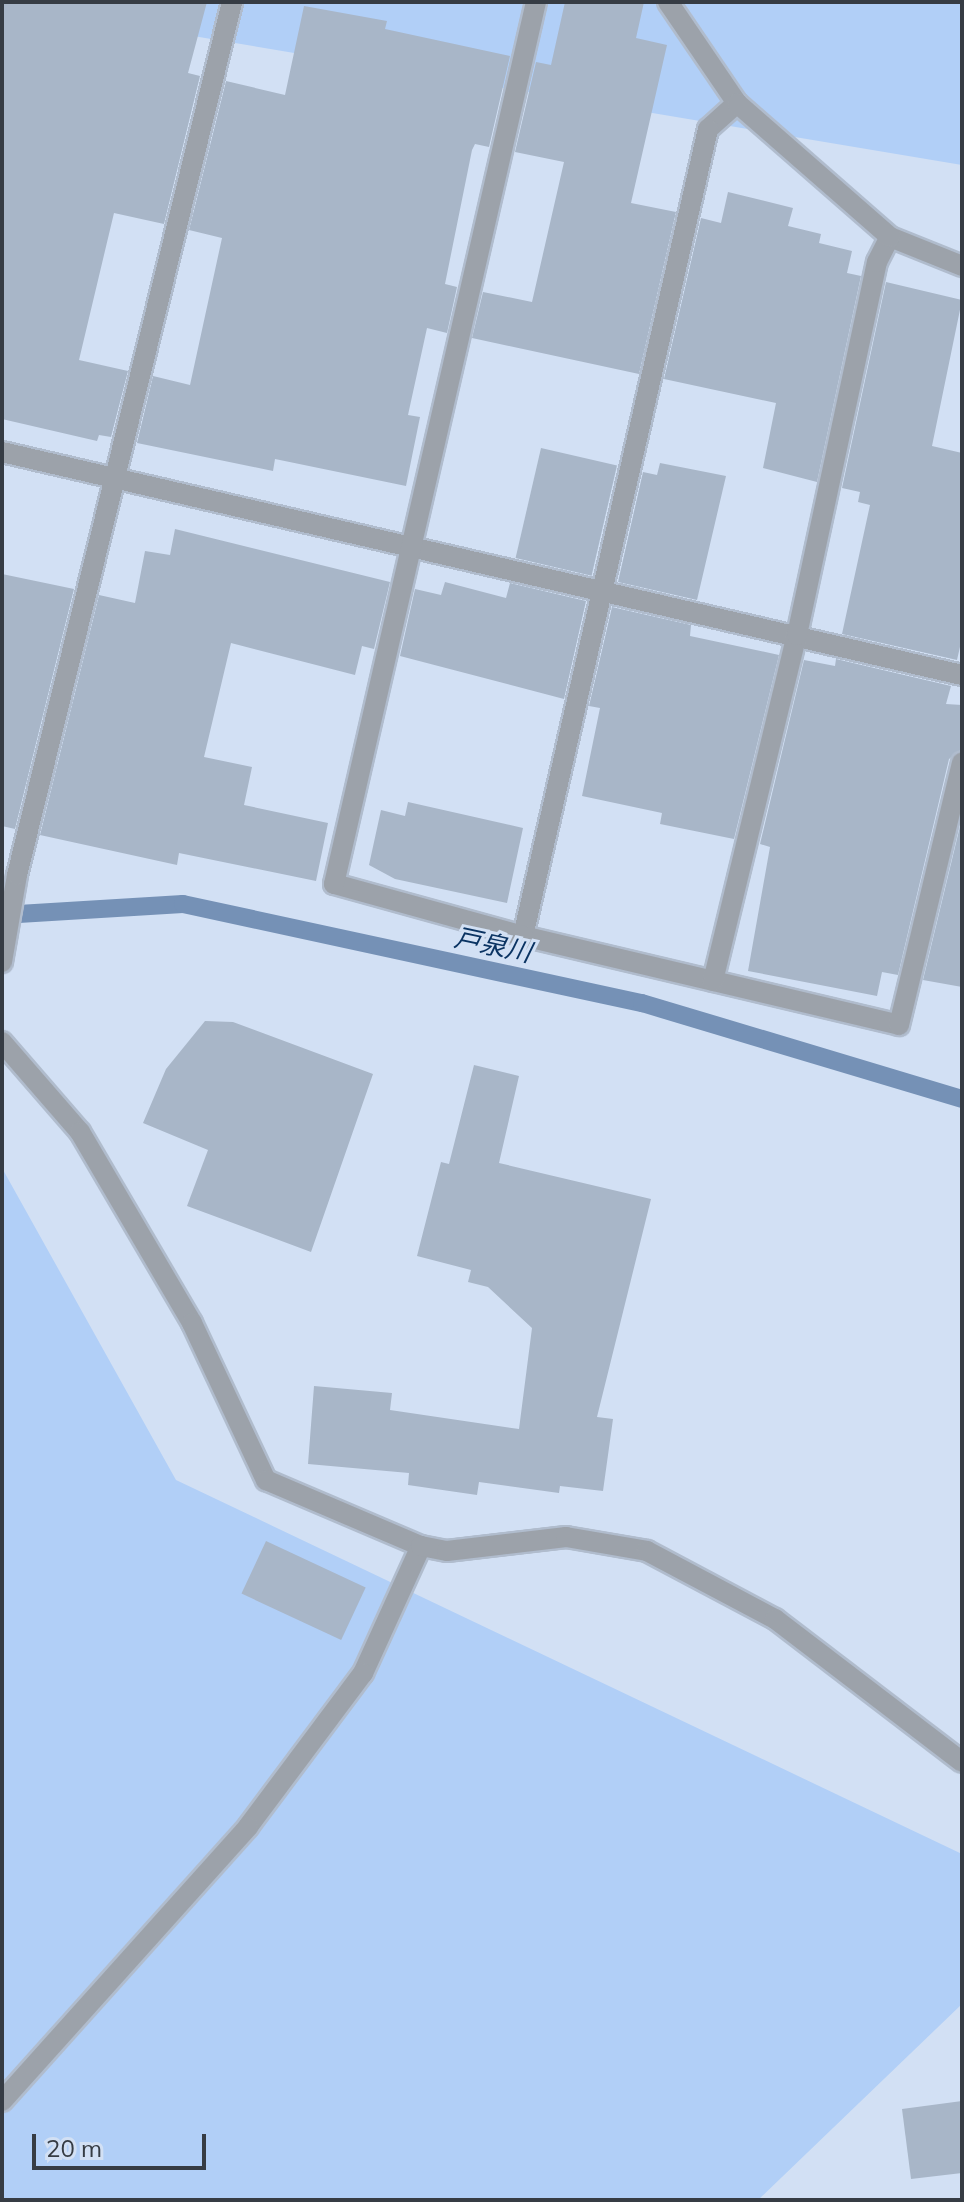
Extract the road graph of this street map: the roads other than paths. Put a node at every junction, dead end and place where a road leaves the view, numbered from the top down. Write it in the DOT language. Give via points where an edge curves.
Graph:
graph roads {
  1 [pos="232,2"];
  2 [pos="536,2"];
  3 [pos="668,2"];
  4 [pos="737,103"];
  5 [pos="890,237"];
  6 [pos="962,266"];
  7 [pos="2,452"];
  8 [pos="116,478"];
  9 [pos="411,545"];
  10 [pos="600,590"];
  11 [pos="797,635"];
  12 [pos="962,675"];
  13 [pos="962,762"];
  14 [pos="523,936"];
  15 [pos="2,962"];
  16 [pos="713,981"];
  17 [pos="2,1042"];
  18 [pos="421,1546"];
  19 [pos="962,1762"];
  20 [pos="2,2101"];
  1 -- 8 [label="street"];
  2 -- 9 [label="street"];
  3 -- 4 [label="street"];
  4 -- 5 [label="street"];
  4 -- 10 [label="street" via="708,129"];
  5 -- 6 [label="street"];
  5 -- 11 [label="street" via="877,262"];
  7 -- 8 [label="street"];
  8 -- 9 [label="street"];
  8 -- 15 [label="street" via="17,875"];
  9 -- 10 [label="street"];
  9 -- 14 [label="street" via="334,884"];
  10 -- 11 [label="street"];
  10 -- 14 [label="street"];
  11 -- 12 [label="street"];
  11 -- 16 [label="street"];
  13 -- 16 [label="street" via="899,1025"];
  14 -- 16 [label="street"];
  17 -- 18 [label="street" via="80,1132 192,1323 266,1480"];
  18 -- 19 [label="street" via="447,1551 566,1537 647,1551 775,1619"];
  18 -- 20 [label="street" via="363,1673 248,1827"];
}
